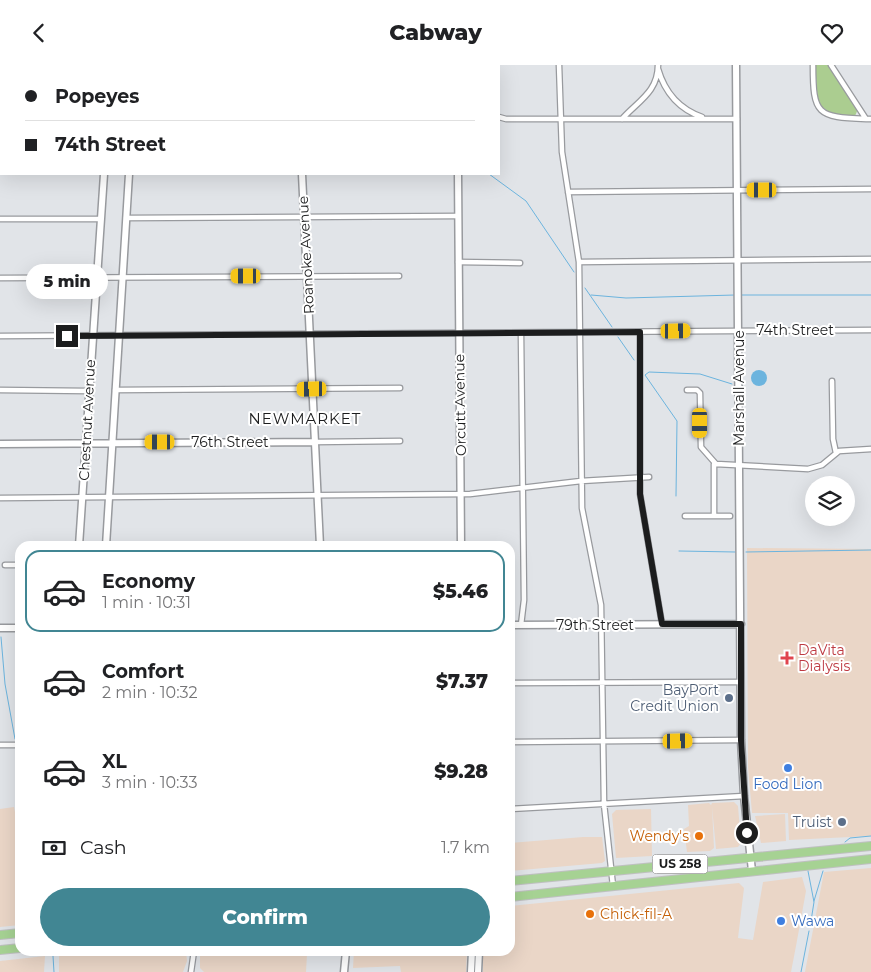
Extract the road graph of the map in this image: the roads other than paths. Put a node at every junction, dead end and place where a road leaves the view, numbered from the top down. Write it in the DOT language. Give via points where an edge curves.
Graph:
graph roads {
  1 [pos="559,65"];
  2 [pos="736,65"];
  3 [pos="813,65"];
  4 [pos="831,65"];
  5 [pos="658,67"];
  6 [pos="500,118"];
  7 [pos="560,119"];
  8 [pos="622,119"];
  9 [pos="706,119"];
  10 [pos="737,119"];
  11 [pos="868,119"];
  12 [pos="104,175"];
  13 [pos="129,175"];
  14 [pos="302,175"];
  15 [pos="458,175"];
  16 [pos="871,189"];
  17 [pos="738,190"];
  18 [pos="568,192"];
  19 [pos="458,216"];
  20 [pos="304,217"];
  21 [pos="126,218"];
  22 [pos="0,219"];
  23 [pos="99,219"];
  24 [pos="871,259"];
  25 [pos="738,261"];
  26 [pos="458,262"];
  27 [pos="579,262"];
  28 [pos="520,263"];
  29 [pos="307,276"];
  30 [pos="399,276"];
  31 [pos="95,277"];
  32 [pos="122,277"];
  33 [pos="0,278"];
  34 [pos="871,330"];
  35 [pos="739,331"];
  36 [pos="640,332"];
  37 [pos="459,333"];
  38 [pos="521,333"];
  39 [pos="580,333"];
  40 [pos="310,334"];
  41 [pos="118,335"];
  42 [pos="0,336"];
  43 [pos="92,336"];
  44 [pos="832,381"];
  45 [pos="400,388"];
  46 [pos="312,389"];
  47 [pos="687,390"];
  48 [pos="0,391"];
  49 [pos="88,391"];
  50 [pos="115,391"];
  51 [pos="400,441"];
  52 [pos="315,442"];
  53 [pos="85,443"];
  54 [pos="112,443"];
  55 [pos="0,444"];
  56 [pos="871,449"];
  57 [pos="836,453"];
  58 [pos="714,464"];
  59 [pos="740,466"];
  60 [pos="640,477"];
  61 [pos="649,477"];
  62 [pos="581,481"];
  63 [pos="522,487"];
  64 [pos="461,495"];
  65 [pos="318,496"];
  66 [pos="82,497"];
  67 [pos="109,497"];
  68 [pos="0,498"];
  69 [pos="685,516"];
  70 [pos="714,516"];
  71 [pos="730,516"];
  72 [pos="79,541"];
  73 [pos="106,541"];
  74 [pos="320,541"];
  75 [pos="461,541"];
  76 [pos="5,565"];
  77 [pos="15,565"];
  78 [pos="662,624"];
  79 [pos="741,624"];
  80 [pos="515,625"];
  81 [pos="521,625"];
  82 [pos="602,625"];
  83 [pos="0,628"];
  84 [pos="15,628"];
  85 [pos="742,682"];
  86 [pos="515,683"];
  87 [pos="602,683"];
  88 [pos="741,740"];
  89 [pos="602,741"];
  90 [pos="515,742"];
  91 [pos="0,745"];
  92 [pos="15,745"];
  93 [pos="744,796"];
  94 [pos="604,804"];
  95 [pos="515,809"];
  96 [pos="871,846"];
  97 [pos="750,857"];
  98 [pos="871,859"];
  99 [pos="752,871"];
  100 [pos="611,872"];
  101 [pos="515,881"];
  102 [pos="613,886"];
  103 [pos="515,896"];
  104 [pos="15,934"];
  105 [pos="0,935"];
  106 [pos="15,948"];
  107 [pos="0,950"];
  108 [pos="193,956"];
  109 [pos="346,956"];
  110 [pos="472,956"];
  111 [pos="479,956"];
  112 [pos="191,972"];
  113 [pos="344,972"];
  114 [pos="470,972"];
  115 [pos="478,972"];
  1 -- 7 [label="street"];
  2 -- 10 [label="street, Marshall Avenue"];
  3 -- 11 [label="street" via="815,101 819,109 833,117"];
  4 -- 11 [label="street"];
  5 -- 8 [label="street" via="656,81 648,96"];
  5 -- 9 [label="street" via="666,89 676,102"];
  6 -- 7 [label="street"];
  7 -- 8 [label="street"];
  7 -- 18 [label="street"];
  8 -- 9 [label="street"];
  9 -- 10 [label="street"];
  10 -- 17 [label="street, Marshall Avenue"];
  12 -- 23 [label="street, Chestnut Avenue"];
  13 -- 21 [label="street, Chestnut Avenue"];
  14 -- 20 [label="street, Roanoke Avenue"];
  15 -- 19 [label="street, Orcutt Avenue"];
  16 -- 17 [label="street"];
  17 -- 18 [label="street"];
  17 -- 25 [label="street, Marshall Avenue"];
  18 -- 27 [label="street"];
  19 -- 20 [label="street"];
  19 -- 26 [label="street, Orcutt Avenue"];
  20 -- 21 [label="street"];
  20 -- 29 [label="street, Roanoke Avenue"];
  21 -- 32 [label="street, Chestnut Avenue"];
  22 -- 23 [label="street"];
  23 -- 31 [label="street, Chestnut Avenue"];
  24 -- 25 [label="street"];
  25 -- 27 [label="street"];
  25 -- 35 [label="street, Marshall Avenue"];
  26 -- 28 [label="street"];
  26 -- 37 [label="street, Orcutt Avenue"];
  27 -- 39 [label="street"];
  29 -- 30 [label="street"];
  29 -- 32 [label="street"];
  29 -- 40 [label="street, Roanoke Avenue"];
  31 -- 32 [label="street"];
  31 -- 33 [label="street"];
  31 -- 43 [label="street, Chestnut Avenue"];
  32 -- 41 [label="street, Chestnut Avenue"];
  34 -- 35 [label="street, 74th Street"];
  35 -- 36 [label="street, 74th Street"];
  35 -- 59 [label="street, Marshall Avenue"];
  36 -- 39 [label="street, 74th Street"];
  36 -- 60 [label="street"];
  37 -- 38 [label="street, 74th Street"];
  37 -- 40 [label="street, 74th Street"];
  37 -- 64 [label="street, Orcutt Avenue"];
  38 -- 39 [label="street, 74th Street"];
  38 -- 63 [label="street"];
  39 -- 62 [label="street"];
  40 -- 41 [label="street, 74th Street"];
  40 -- 46 [label="street, Roanoke Avenue"];
  41 -- 43 [label="street, 74th Street"];
  41 -- 50 [label="street, Chestnut Avenue"];
  42 -- 43 [label="street, 74th Street"];
  43 -- 49 [label="street, Chestnut Avenue"];
  44 -- 57 [label="street"];
  45 -- 46 [label="street"];
  46 -- 50 [label="street"];
  46 -- 52 [label="street, Roanoke Avenue"];
  47 -- 58 [label="street" via="700,393 701,447"];
  48 -- 49 [label="street"];
  49 -- 53 [label="street, Chestnut Avenue"];
  50 -- 54 [label="street, Chestnut Avenue"];
  51 -- 52 [label="street, 76th Street"];
  52 -- 54 [label="street, 76th Street"];
  52 -- 65 [label="street, Roanoke Avenue"];
  53 -- 54 [label="street, 76th Street"];
  53 -- 55 [label="street, 76th Street"];
  53 -- 66 [label="street, Chestnut Avenue"];
  54 -- 67 [label="street, Chestnut Avenue"];
  56 -- 57 [label="street" via="844,449"];
  57 -- 59 [label="street" via="825,464 814,468"];
  58 -- 59 [label="street"];
  58 -- 70 [label="street"];
  59 -- 79 [label="street, Marshall Avenue"];
  60 -- 61 [label="street"];
  60 -- 62 [label="street"];
  60 -- 78 [label="street" via="640,494"];
  62 -- 63 [label="street"];
  62 -- 82 [label="street" via="584,526 598,582"];
  63 -- 64 [label="street"];
  63 -- 81 [label="street" via="524,600"];
  64 -- 65 [label="street"];
  64 -- 75 [label="street, Orcutt Avenue"];
  65 -- 67 [label="street"];
  65 -- 74 [label="street, Roanoke Avenue"];
  66 -- 67 [label="street"];
  66 -- 68 [label="street"];
  66 -- 72 [label="street, Chestnut Avenue"];
  67 -- 73 [label="street, Chestnut Avenue"];
  69 -- 70 [label="street"];
  70 -- 71 [label="street"];
  76 -- 77 [label="street"];
  78 -- 79 [label="street, 79th Street"];
  78 -- 82 [label="street, 79th Street"];
  79 -- 85 [label="street, Marshall Avenue"];
  80 -- 81 [label="street, 79th Street"];
  81 -- 82 [label="street, 79th Street"];
  82 -- 87 [label="street"];
  83 -- 84 [label="street"];
  85 -- 87 [label="street"];
  85 -- 88 [label="street, Marshall Avenue"];
  86 -- 87 [label="street"];
  87 -- 89 [label="street"];
  88 -- 89 [label="street"];
  88 -- 93 [label="street, Marshall Avenue"];
  89 -- 90 [label="street"];
  89 -- 94 [label="street"];
  91 -- 92 [label="street"];
  93 -- 94 [label="street"];
  93 -- 97 [label="street, Marshall Avenue"];
  94 -- 95 [label="street"];
  94 -- 100 [label="street"];
  96 -- 97 [label="highway, US 258"];
  97 -- 99 [label="street, Marshall Avenue"];
  97 -- 100 [label="highway, US 258"];
  98 -- 99 [label="highway, US 258"];
  99 -- 102 [label="highway, US 258"];
  100 -- 101 [label="highway, US 258"];
  100 -- 102 [label="street"];
  102 -- 103 [label="highway, US 258"];
  104 -- 105 [label="highway"];
  106 -- 107 [label="highway"];
  108 -- 112 [label="street"];
  109 -- 113 [label="street"];
  110 -- 114 [label="street"];
  111 -- 115 [label="street"];
}
